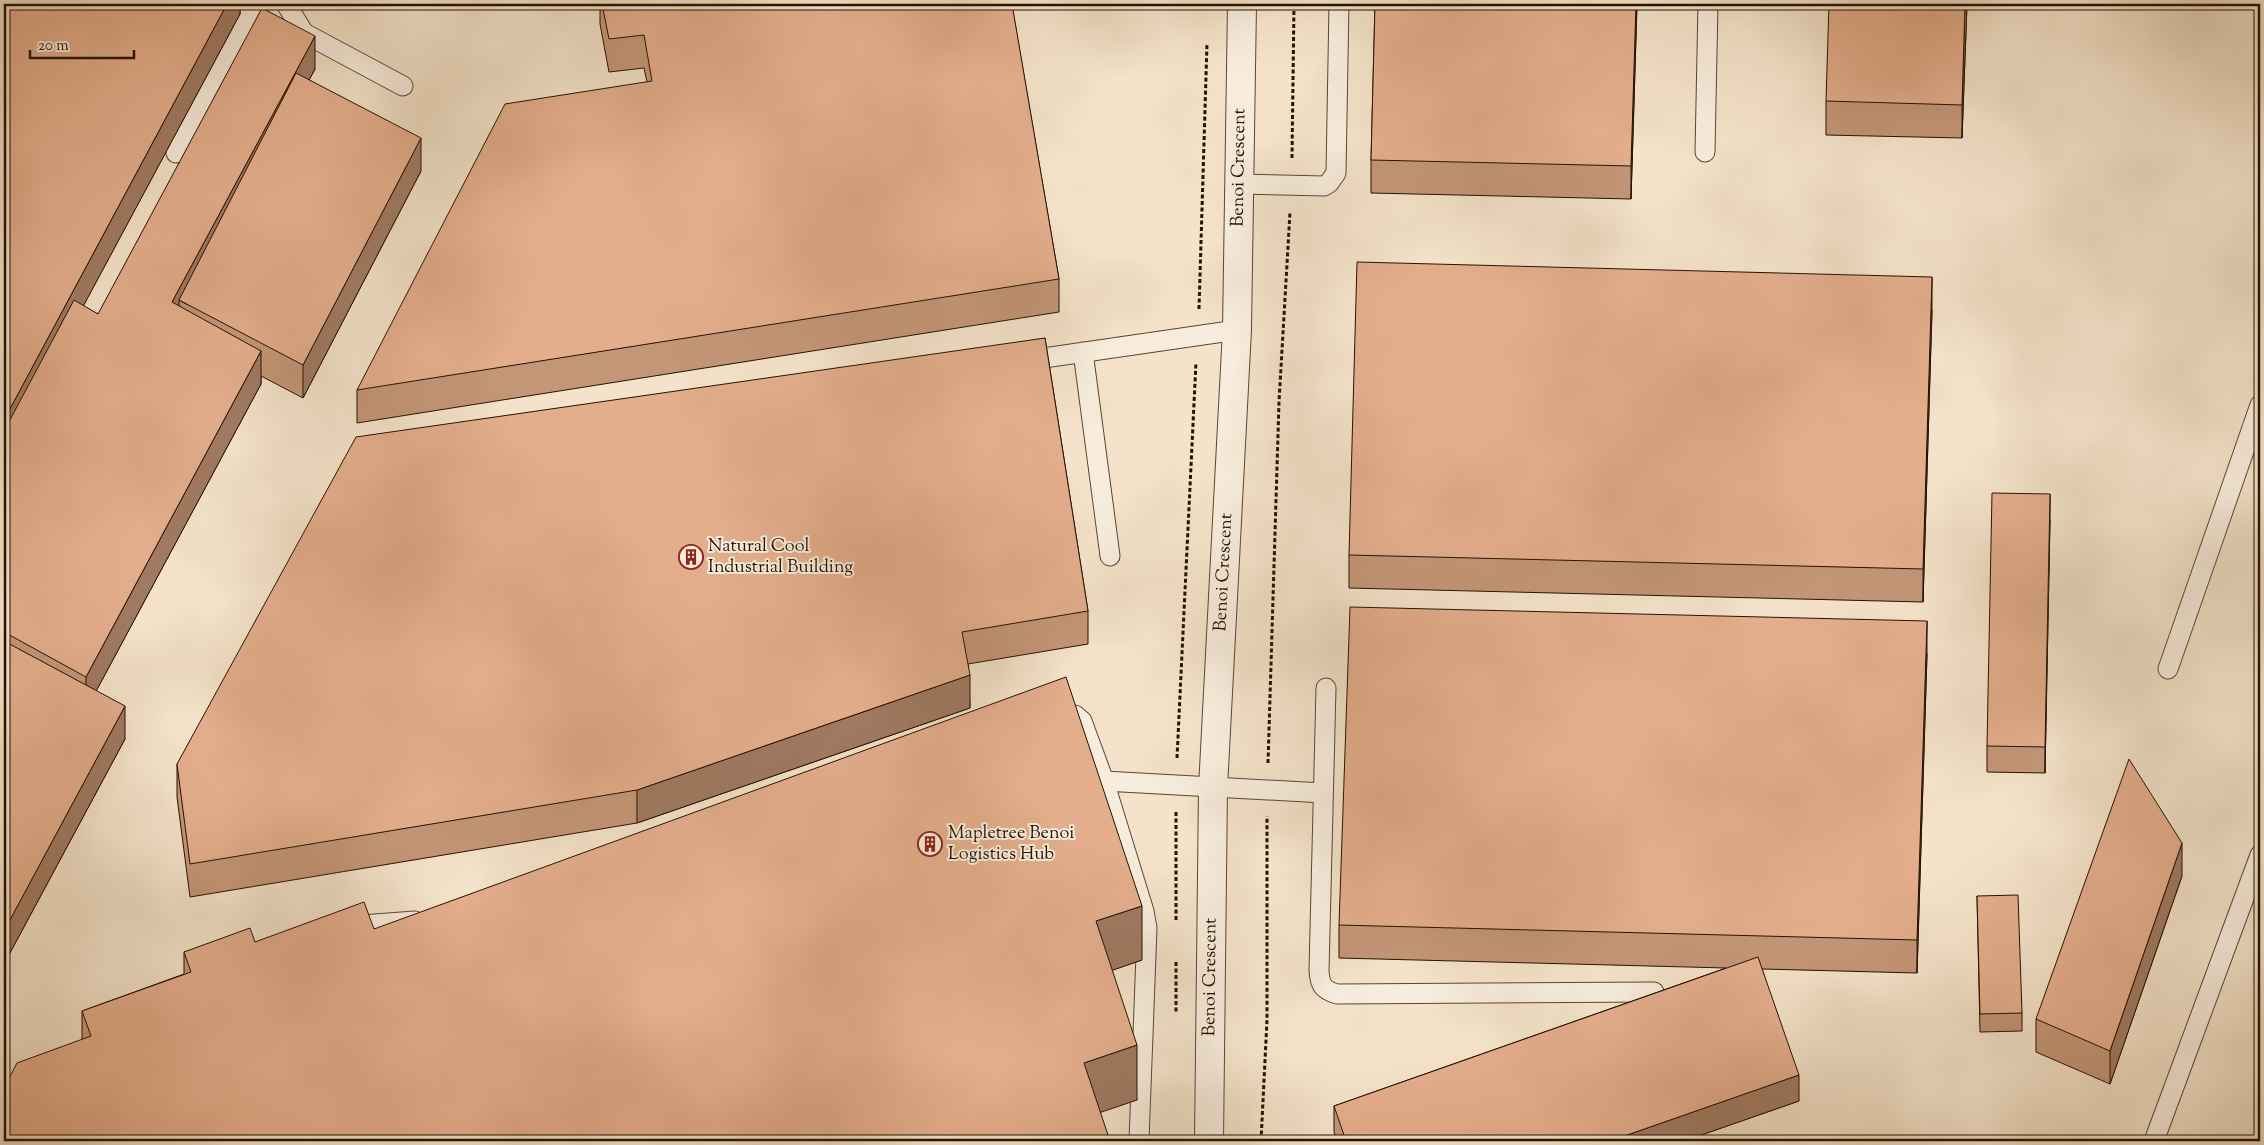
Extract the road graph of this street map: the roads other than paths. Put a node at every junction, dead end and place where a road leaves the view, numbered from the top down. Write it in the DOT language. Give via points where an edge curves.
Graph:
graph roads {
  1 [pos="254,4"];
  2 [pos="286,4"];
  3 [pos="1242,4"];
  4 [pos="1339,4"];
  5 [pos="1708,4"];
  6 [pos="402,86"];
  7 [pos="1705,152"];
  8 [pos="176,153"];
  9 [pos="1239,184"];
  10 [pos="1237,330"];
  11 [pos="1083,352"];
  12 [pos="1004,364"];
  13 [pos="2260,405"];
  14 [pos="1110,556"];
  15 [pos="2168,669"];
  16 [pos="1326,688"];
  17 [pos="1036,724"];
  18 [pos="1104,782"];
  19 [pos="1213,788"];
  20 [pos="1323,793"];
  21 [pos="2260,855"];
  22 [pos="430,920"];
  23 [pos="327,928"];
  24 [pos="1654,992"];
  25 [pos="1139,1141"];
  26 [pos="1209,1141"];
  27 [pos="2154,1141"];
  1 -- 8 [label="lane"];
  2 -- 6 [label="lane" via="304,33"];
  3 -- 9 [label="street, Benoi Crescent"];
  4 -- 9 [label="lane" via="1336,172 1324,186"];
  5 -- 7 [label="lane"];
  9 -- 10 [label="street, Benoi Crescent"];
  10 -- 11 [label="lane"];
  10 -- 19 [label="street, Benoi Crescent"];
  11 -- 12 [label="lane"];
  11 -- 14 [label="lane"];
  13 -- 15 [label="lane"];
  16 -- 20 [label="lane"];
  17 -- 18 [label="lane" via="1066,714 1075,715 1082,722"];
  18 -- 19 [label="lane"];
  18 -- 25 [label="lane" via="1147,928"];
  19 -- 20 [label="lane"];
  19 -- 26 [label="street, Benoi Crescent"];
  20 -- 24 [label="lane" via="1319,971 1320,983 1327,991 1337,994"];
  21 -- 27 [label="lane"];
  22 -- 23 [label="lane"];
}
